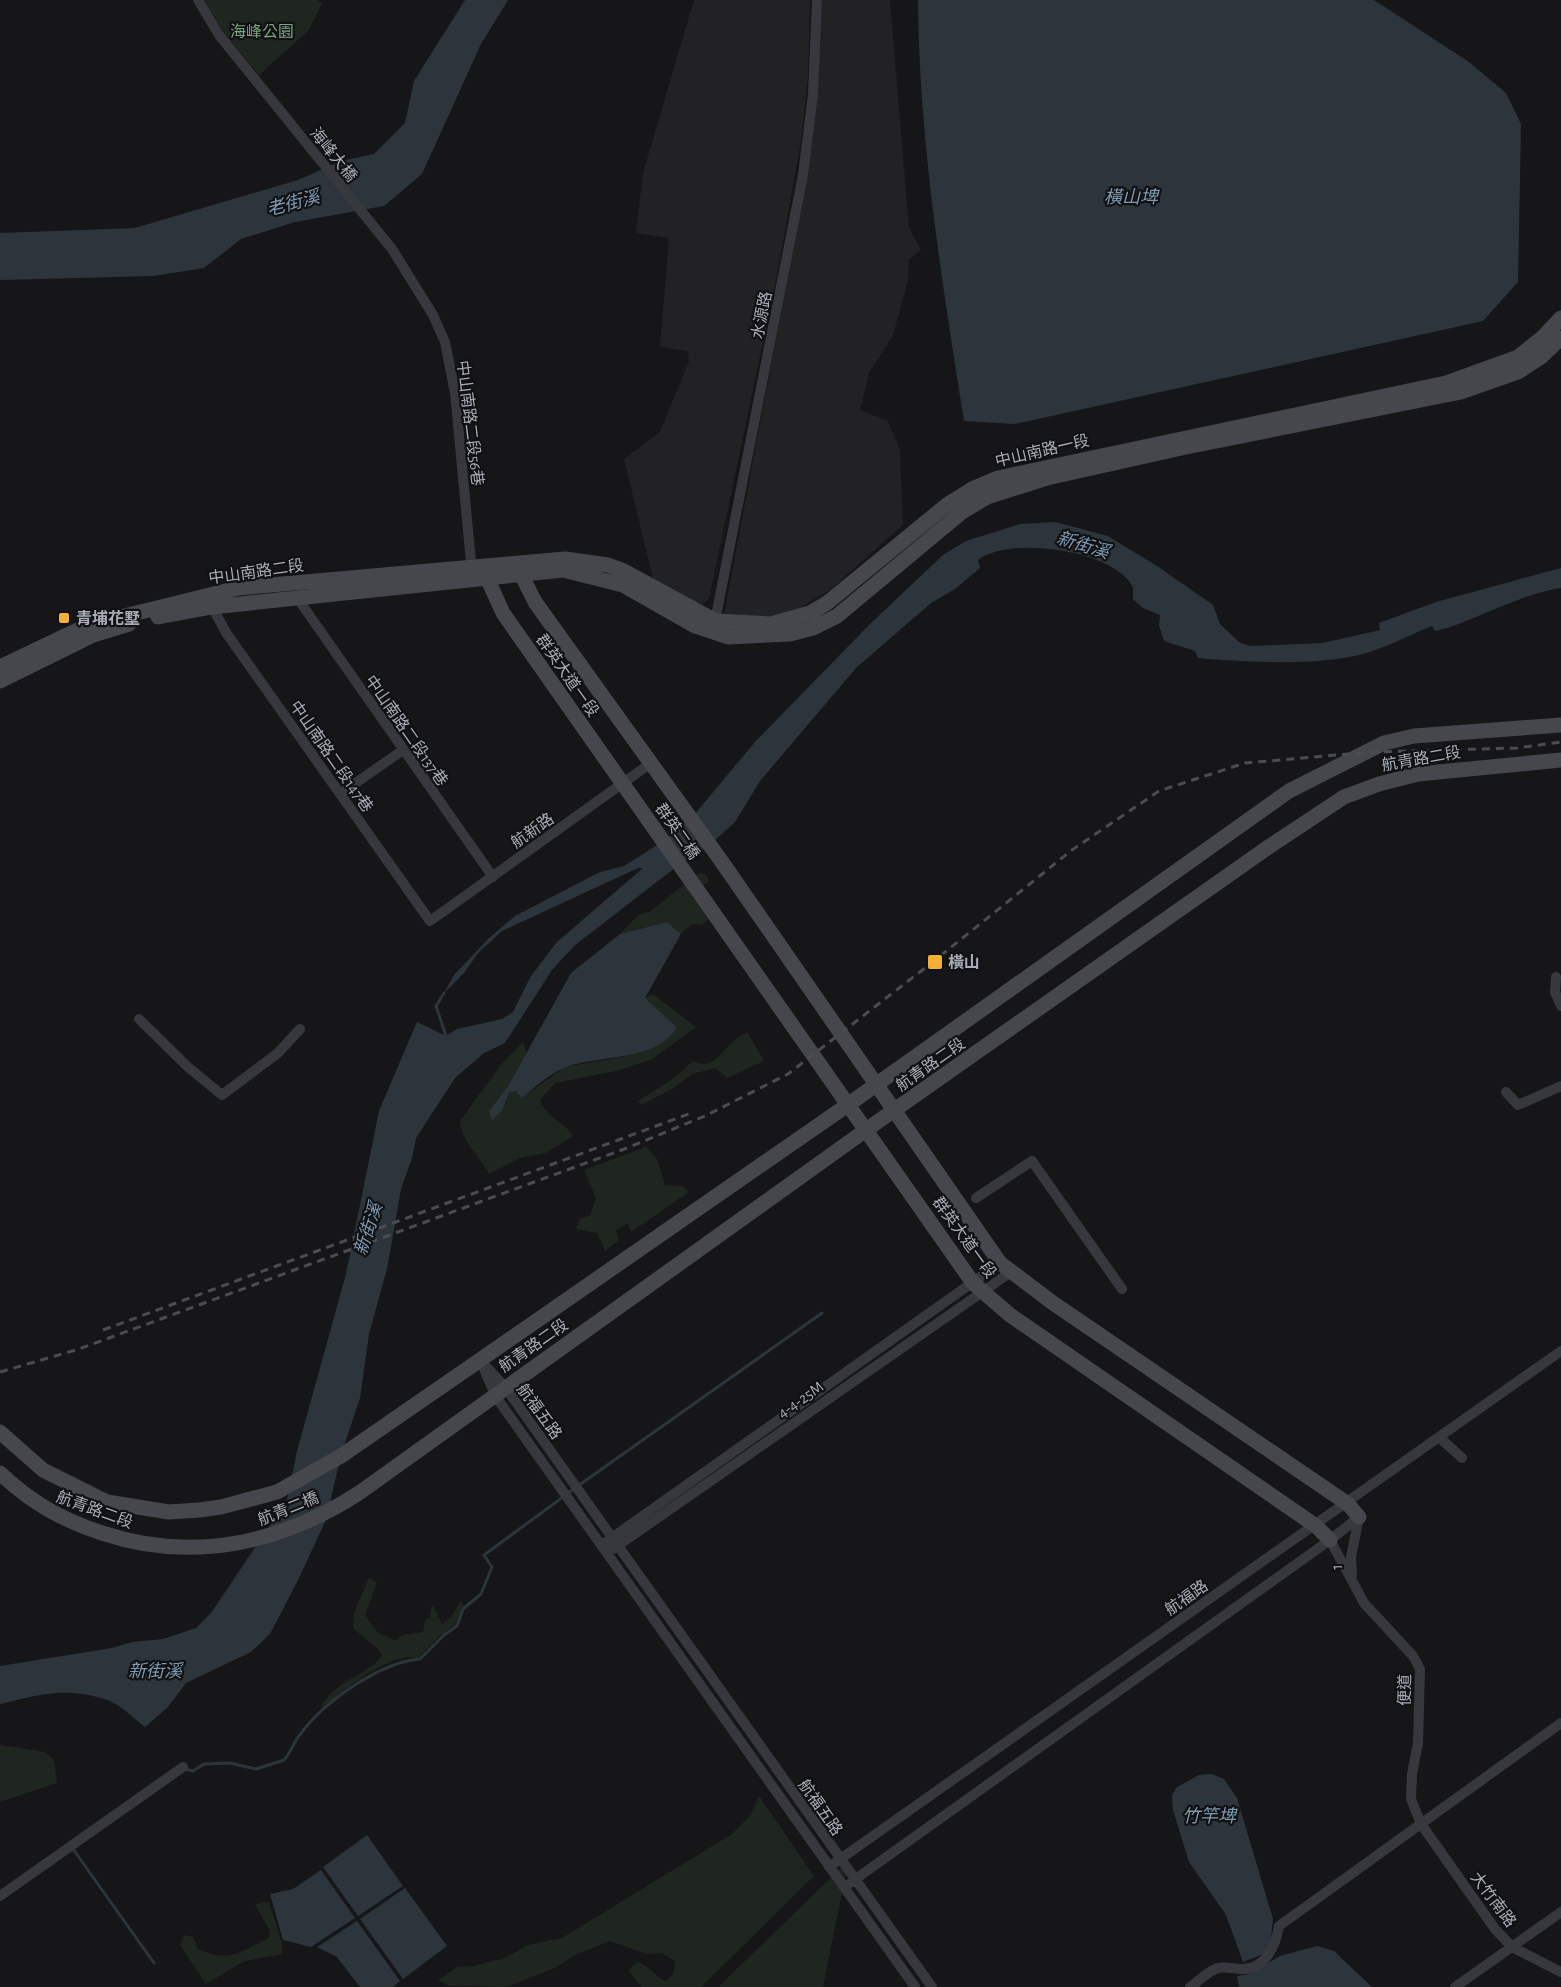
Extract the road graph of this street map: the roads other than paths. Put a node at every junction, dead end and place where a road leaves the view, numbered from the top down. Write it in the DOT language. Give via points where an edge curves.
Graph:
graph roads {
  1 [pos="198,0"];
  2 [pos="817,0"];
  3 [pos="392,249"];
  4 [pos="1561,318"];
  5 [pos="1561,338"];
  6 [pos="564,565"];
  7 [pos="518,569"];
  8 [pos="478,573"];
  9 [pos="298,599"];
  10 [pos="212,608"];
  11 [pos="714,626"];
  12 [pos="0,667"];
  13 [pos="0,681"];
  14 [pos="1561,725"];
  15 [pos="403,750"];
  16 [pos="1561,760"];
  17 [pos="651,763"];
  18 [pos="664,780"];
  19 [pos="623,784"];
  20 [pos="340,794"];
  21 [pos="634,800"];
  22 [pos="722,862"];
  23 [pos="493,877"];
  24 [pos="693,884"];
  25 [pos="430,921"];
  26 [pos="1556,977"];
  27 [pos="1561,1006"];
  28 [pos="139,1019"];
  29 [pos="300,1029"];
  30 [pos="875,1085"];
  31 [pos="1561,1086"];
  32 [pos="1506,1092"];
  33 [pos="849,1104"];
  34 [pos="894,1112"];
  35 [pos="866,1130"];
  36 [pos="976,1198"];
  37 [pos="1005,1268"];
  38 [pos="977,1287"];
  39 [pos="1122,1289"];
  40 [pos="1561,1352"];
  41 [pos="480,1360"];
  42 [pos="500,1392"];
  43 [pos="0,1432"];
  44 [pos="373,1433"];
  45 [pos="1440,1438"];
  46 [pos="1462,1458"];
  47 [pos="0,1473"];
  48 [pos="359,1493"];
  49 [pos="258,1498"];
  50 [pos="1347,1504"];
  51 [pos="1359,1517"];
  52 [pos="1316,1526"];
  53 [pos="1330,1540"];
  54 [pos="615,1542"];
  55 [pos="226,1547"];
  56 [pos="605,1549"];
  57 [pos="1352,1578"];
  58 [pos="1561,1724"];
  59 [pos="183,1767"];
  60 [pos="1421,1824"];
  61 [pos="840,1860"];
  62 [pos="829,1868"];
  63 [pos="854,1880"];
  64 [pos="842,1888"];
  65 [pos="0,1896"];
  66 [pos="1561,1912"];
  67 [pos="1512,1947"];
  68 [pos="1561,1972"];
  69 [pos="915,1987"];
  70 [pos="932,1987"];
  71 [pos="1190,1987"];
  72 [pos="1455,1987"];
  1 -- 3 [label="street, 海峰大橋" via="219,35"];
  2 -- 11 [label="street, 水源路" via="813,94 803,175"];
  3 -- 8 [label="street, 中山南路二段56巷" via="434,315 445,342"];
  4 -- 11 [label="street, 中山南路一段" via="1518,357 1446,383 998,478 948,504 810,614 771,624"];
  5 -- 11 [label="street, 中山南路一段" via="1518,372 1461,392 1186,447 1047,478 987,497 962,512 837,616 813,628 757,638 728,638"];
  6 -- 7 [label="street, 中山南路二段"];
  6 -- 11 [label="street, 中山南路一段" via="623,585 695,626"];
  7 -- 8 [label="street, 中山南路二段"];
  7 -- 17 [label="street, 群英大道一段" via="535,602"];
  8 -- 9 [label="street, 中山南路二段"];
  8 -- 12 [label="street, 中山南路二段" via="238,588 88,625"];
  8 -- 19 [label="street, 群英大道一段"];
  9 -- 10 [label="street, 中山南路二段"];
  9 -- 15 [label="street, 中山南路二段137巷"];
  10 -- 13 [label="street, 中山南路二段" via="93,634"];
  10 -- 20 [label="street, 中山南路二段147巷"];
  14 -- 30 [label="street, 航青路二段" via="1414,736 1384,743 1289,791"];
  15 -- 20 [label="street"];
  15 -- 23 [label="street, 中山南路二段137巷"];
  16 -- 34 [label="street, 航青路二段" via="1418,774 1344,797"];
  17 -- 18 [label="street, 群英大道一段"];
  17 -- 19 [label="street, 航新路"];
  18 -- 22 [label="street, 群英二橋"];
  19 -- 21 [label="street, 群英大道一段"];
  19 -- 23 [label="street, 航新路"];
  20 -- 25 [label="street, 中山南路二段147巷"];
  21 -- 24 [label="street, 群英二橋"];
  22 -- 30 [label="street, 群英大道一段"];
  23 -- 25 [label="street, 航新路"];
  24 -- 33 [label="street, 群英大道一段"];
  26 -- 27 [label="street" via="1555,993"];
  28 -- 29 [label="street" via="222,1095 278,1053"];
  30 -- 33 [label="street, 航青路二段"];
  30 -- 34 [label="street, 群英大道一段"];
  31 -- 32 [label="street" via="1518,1105"];
  33 -- 35 [label="street, 群英大道一段"];
  33 -- 41 [label="street, 航青路二段"];
  34 -- 35 [label="street, 航青路二段"];
  34 -- 37 [label="street, 群英大道一段"];
  35 -- 38 [label="street, 群英大道一段"];
  35 -- 42 [label="street, 航青路二段"];
  36 -- 39 [label="street" via="1032,1161"];
  37 -- 38 [label="street, 4-4-25M"];
  37 -- 50 [label="street, 群英大道一段"];
  38 -- 52 [label="street, 群英大道一段" via="1010,1315"];
  38 -- 54 [label="street, 4-4-25M"];
  40 -- 45 [label="street, 航福路"];
  41 -- 42 [label="street, 航福五路"];
  41 -- 44 [label="street, 航青路二段"];
  42 -- 48 [label="street, 航青路二段"];
  42 -- 54 [label="street, 航福五路"];
  42 -- 56 [label="street, 航福五路"];
  43 -- 49 [label="street, 航青路二段" via="44,1470 107,1502 168,1512 221,1507"];
  44 -- 49 [label="street, 航青二橋" via="313,1474"];
  45 -- 46 [label="street"];
  45 -- 50 [label="street, 航福路"];
  47 -- 55 [label="street, 航青路二段" via="43,1509 111,1536 147,1545"];
  48 -- 55 [label="street, 航青二橋" via="307,1523"];
  50 -- 51 [label="street, 群英大道一段"];
  50 -- 52 [label="street, 航福路"];
  51 -- 53 [label="street"];
  51 -- 57 [label="street, 1" via="1351,1557"];
  52 -- 53 [label="street, 群英大道一段"];
  52 -- 61 [label="street, 航福路"];
  53 -- 57 [label="street, 1"];
  53 -- 63 [label="street"];
  54 -- 56 [label="street, 4-4-25M"];
  54 -- 61 [label="street, 航福五路"];
  56 -- 62 [label="street, 航福五路"];
  57 -- 60 [label="street, 便道" via="1364,1603 1413,1656 1420,1669 1412,1799"];
  58 -- 60 [label="street"];
  59 -- 65 [label="street"];
  60 -- 67 [label="street, 大竹南路"];
  60 -- 71 [label="street" via="1278,1926 1276,1945 1259,1962 1245,1970 1218,1968"];
  61 -- 62 [label="street, 航福路"];
  61 -- 63 [label="street, 航福五路"];
  62 -- 64 [label="street, 航福五路"];
  63 -- 64 [label="street"];
  63 -- 70 [label="street, 航福五路"];
  64 -- 69 [label="street, 航福五路"];
  66 -- 67 [label="street"];
  67 -- 68 [label="street, 大竹南路"];
  67 -- 72 [label="street"];
}
